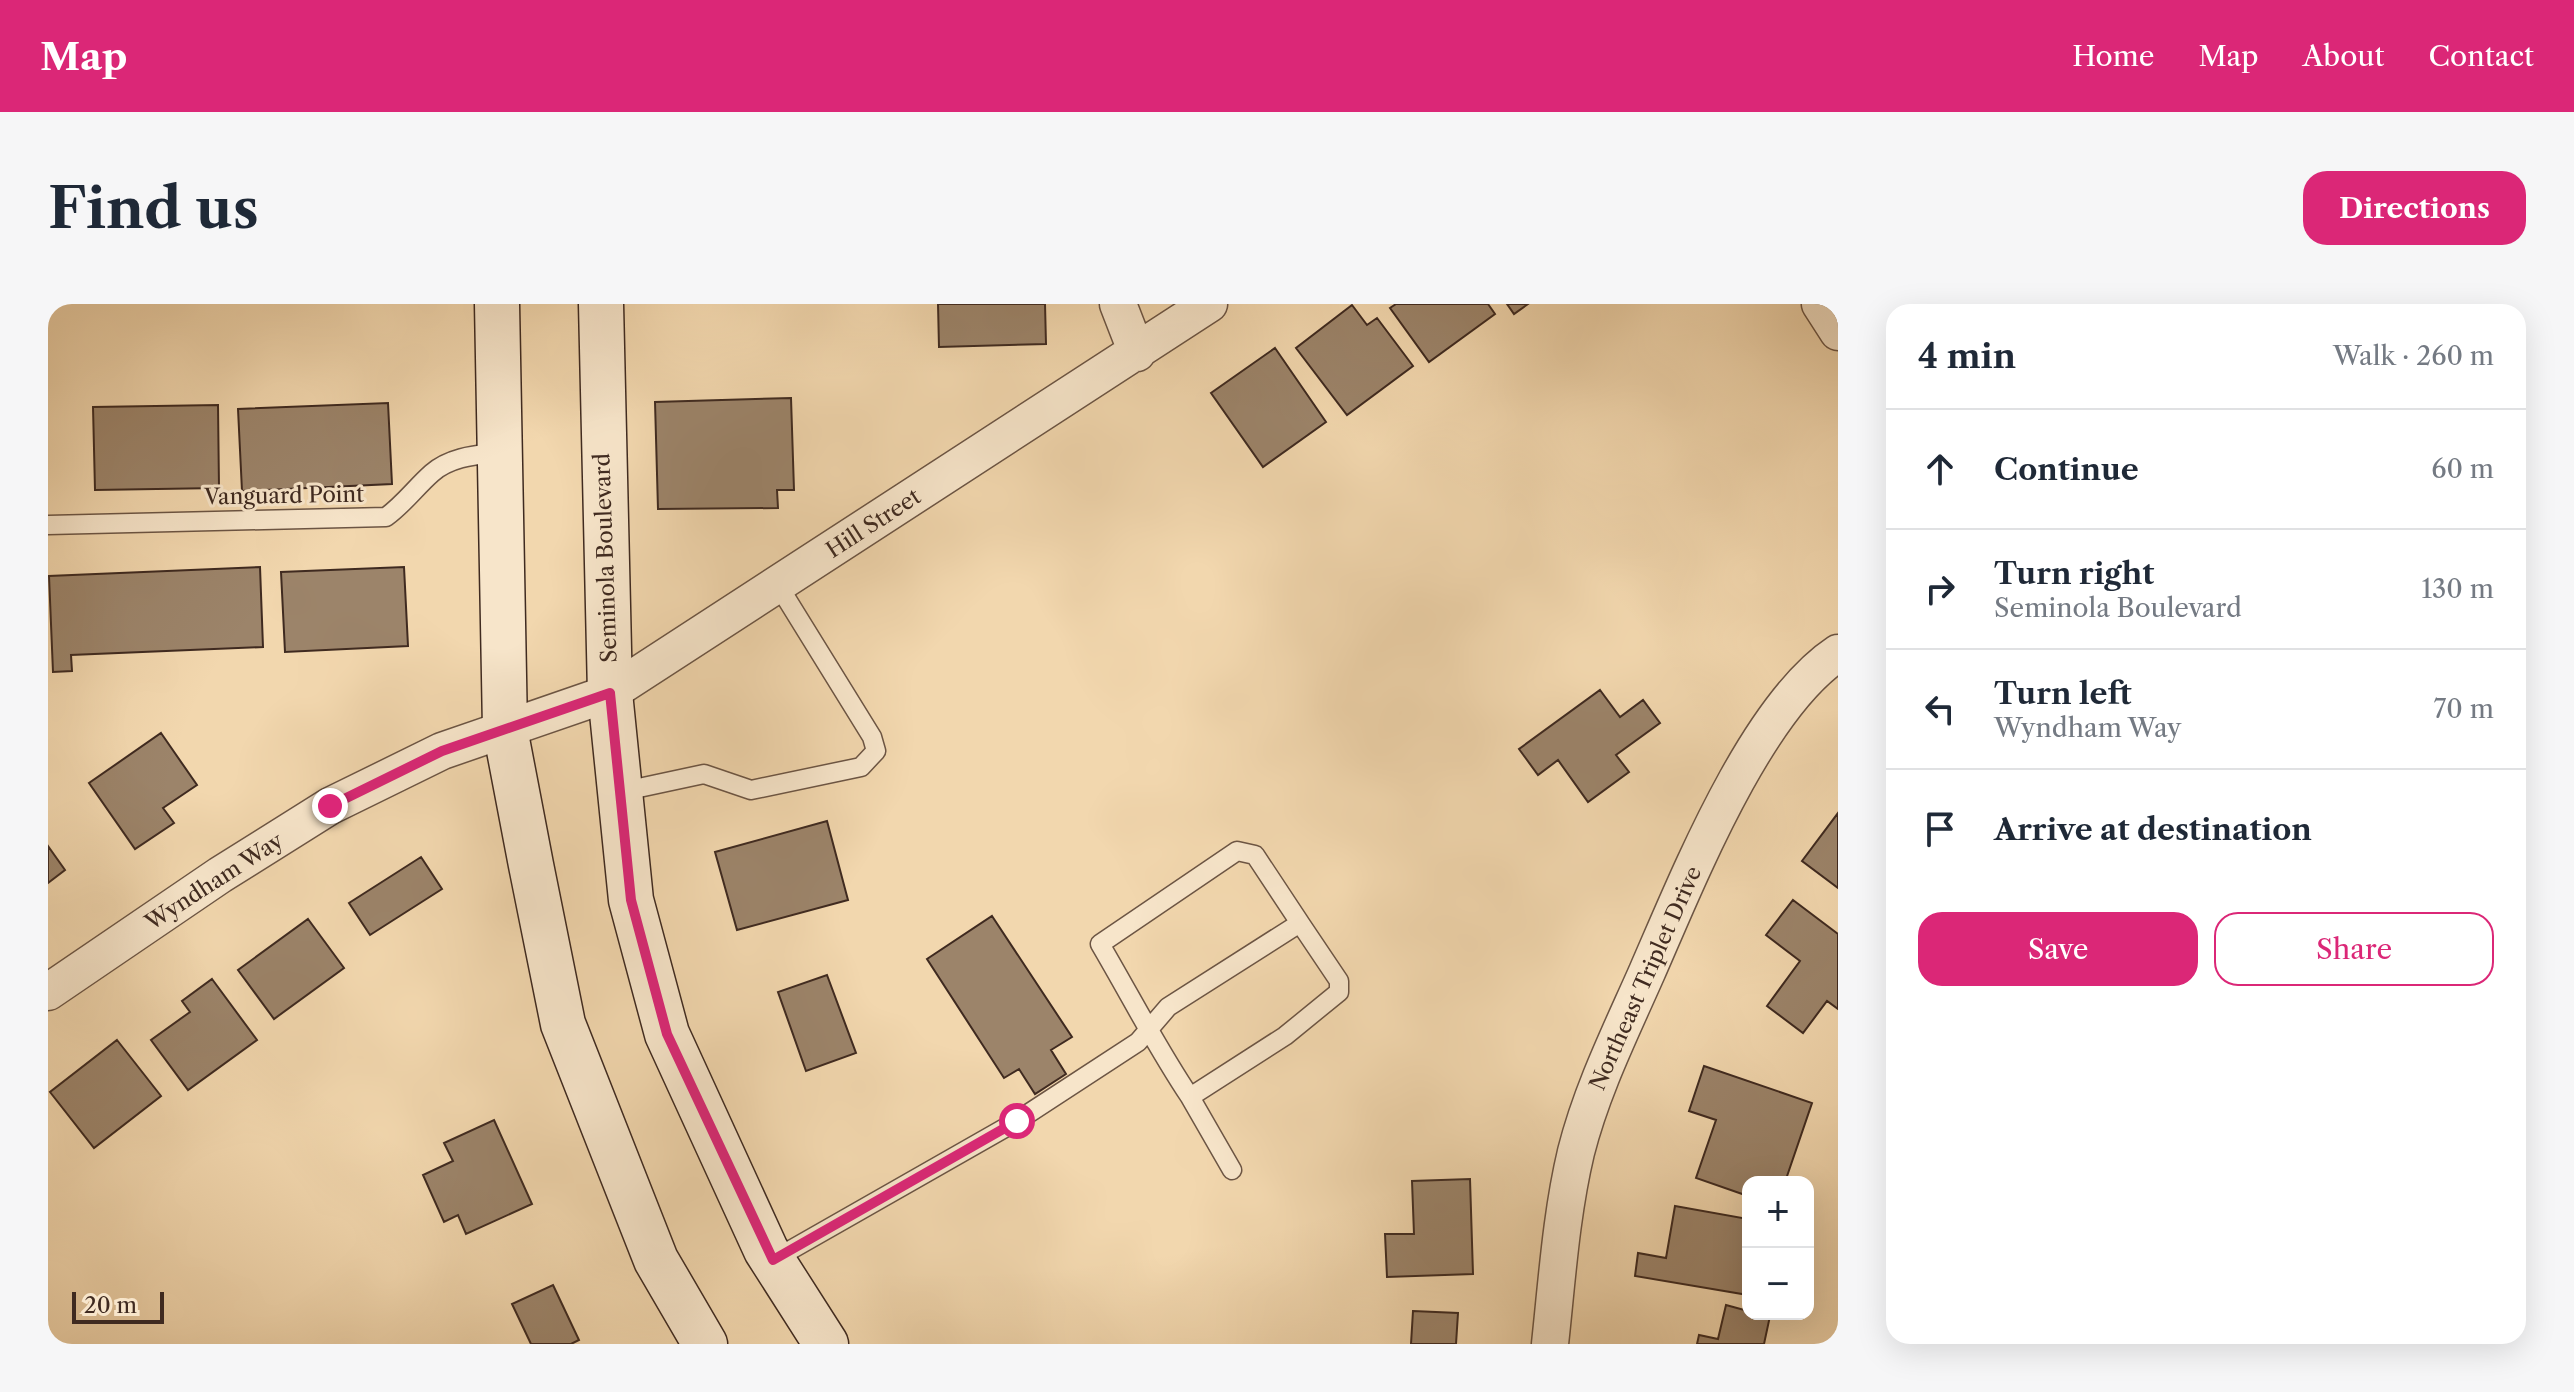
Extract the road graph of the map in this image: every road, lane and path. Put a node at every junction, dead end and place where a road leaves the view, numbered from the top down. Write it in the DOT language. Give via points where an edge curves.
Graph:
graph roads {
  1 [pos="497,304"];
  2 [pos="601,304"];
  3 [pos="1118,304"];
  4 [pos="1209,304"];
  5 [pos="1820,304"];
  6 [pos="1838,332"];
  7 [pos="1137,353"];
  8 [pos="499,452"];
  9 [pos="48,525"];
  10 [pos="778,585"];
  11 [pos="1838,653"];
  12 [pos="610,693"];
  13 [pos="505,729"];
  14 [pos="620,792"];
  15 [pos="1300,923"];
  16 [pos="48,992"];
  17 [pos="1150,1030"];
  18 [pos="1190,1097"];
  19 [pos="1232,1170"];
  20 [pos="773,1260"];
  21 [pos="705,1344"];
  22 [pos="826,1344"];
  23 [pos="1550,1344"];
  1 -- 8 [label="main road"];
  2 -- 12 [label="main road, Seminola Boulevard"];
  3 -- 7 [label="street"];
  4 -- 7 [label="street, Hill Street"];
  5 -- 6 [label="street"];
  7 -- 10 [label="street, Hill Street"];
  8 -- 9 [label="lane, Vanguard Point" via="464,456 434,470 386,517"];
  8 -- 13 [label="main road"];
  10 -- 12 [label="street, Hill Street"];
  10 -- 14 [label="lane" via="872,737 876,751 869,762 751,790 704,774"];
  11 -- 23 [label="street, Northeast Triplet Drive" via="1807,680 1737,778 1595,1090 1576,1153"];
  12 -- 13 [label="street, Wyndham Way"];
  12 -- 14 [label="main road, Seminola Boulevard"];
  13 -- 16 [label="street, Wyndham Way" via="442,751 330,806"];
  13 -- 21 [label="main road" via="563,1024 656,1260"];
  14 -- 20 [label="main road, Seminola Boulevard" via="631,900 667,1034"];
  15 -- 17 [label="lane" via="1168,1007"];
  15 -- 17 [label="lane" via="1255,855 1237,851 1107,937 1100,944"];
  15 -- 18 [label="lane" via="1339,981 1339,992 1285,1036"];
  17 -- 18 [label="lane"];
  17 -- 20 [label="lane" via="1017,1121"];
  18 -- 19 [label="lane"];
  20 -- 22 [label="main road, Seminola Boulevard"];
}
